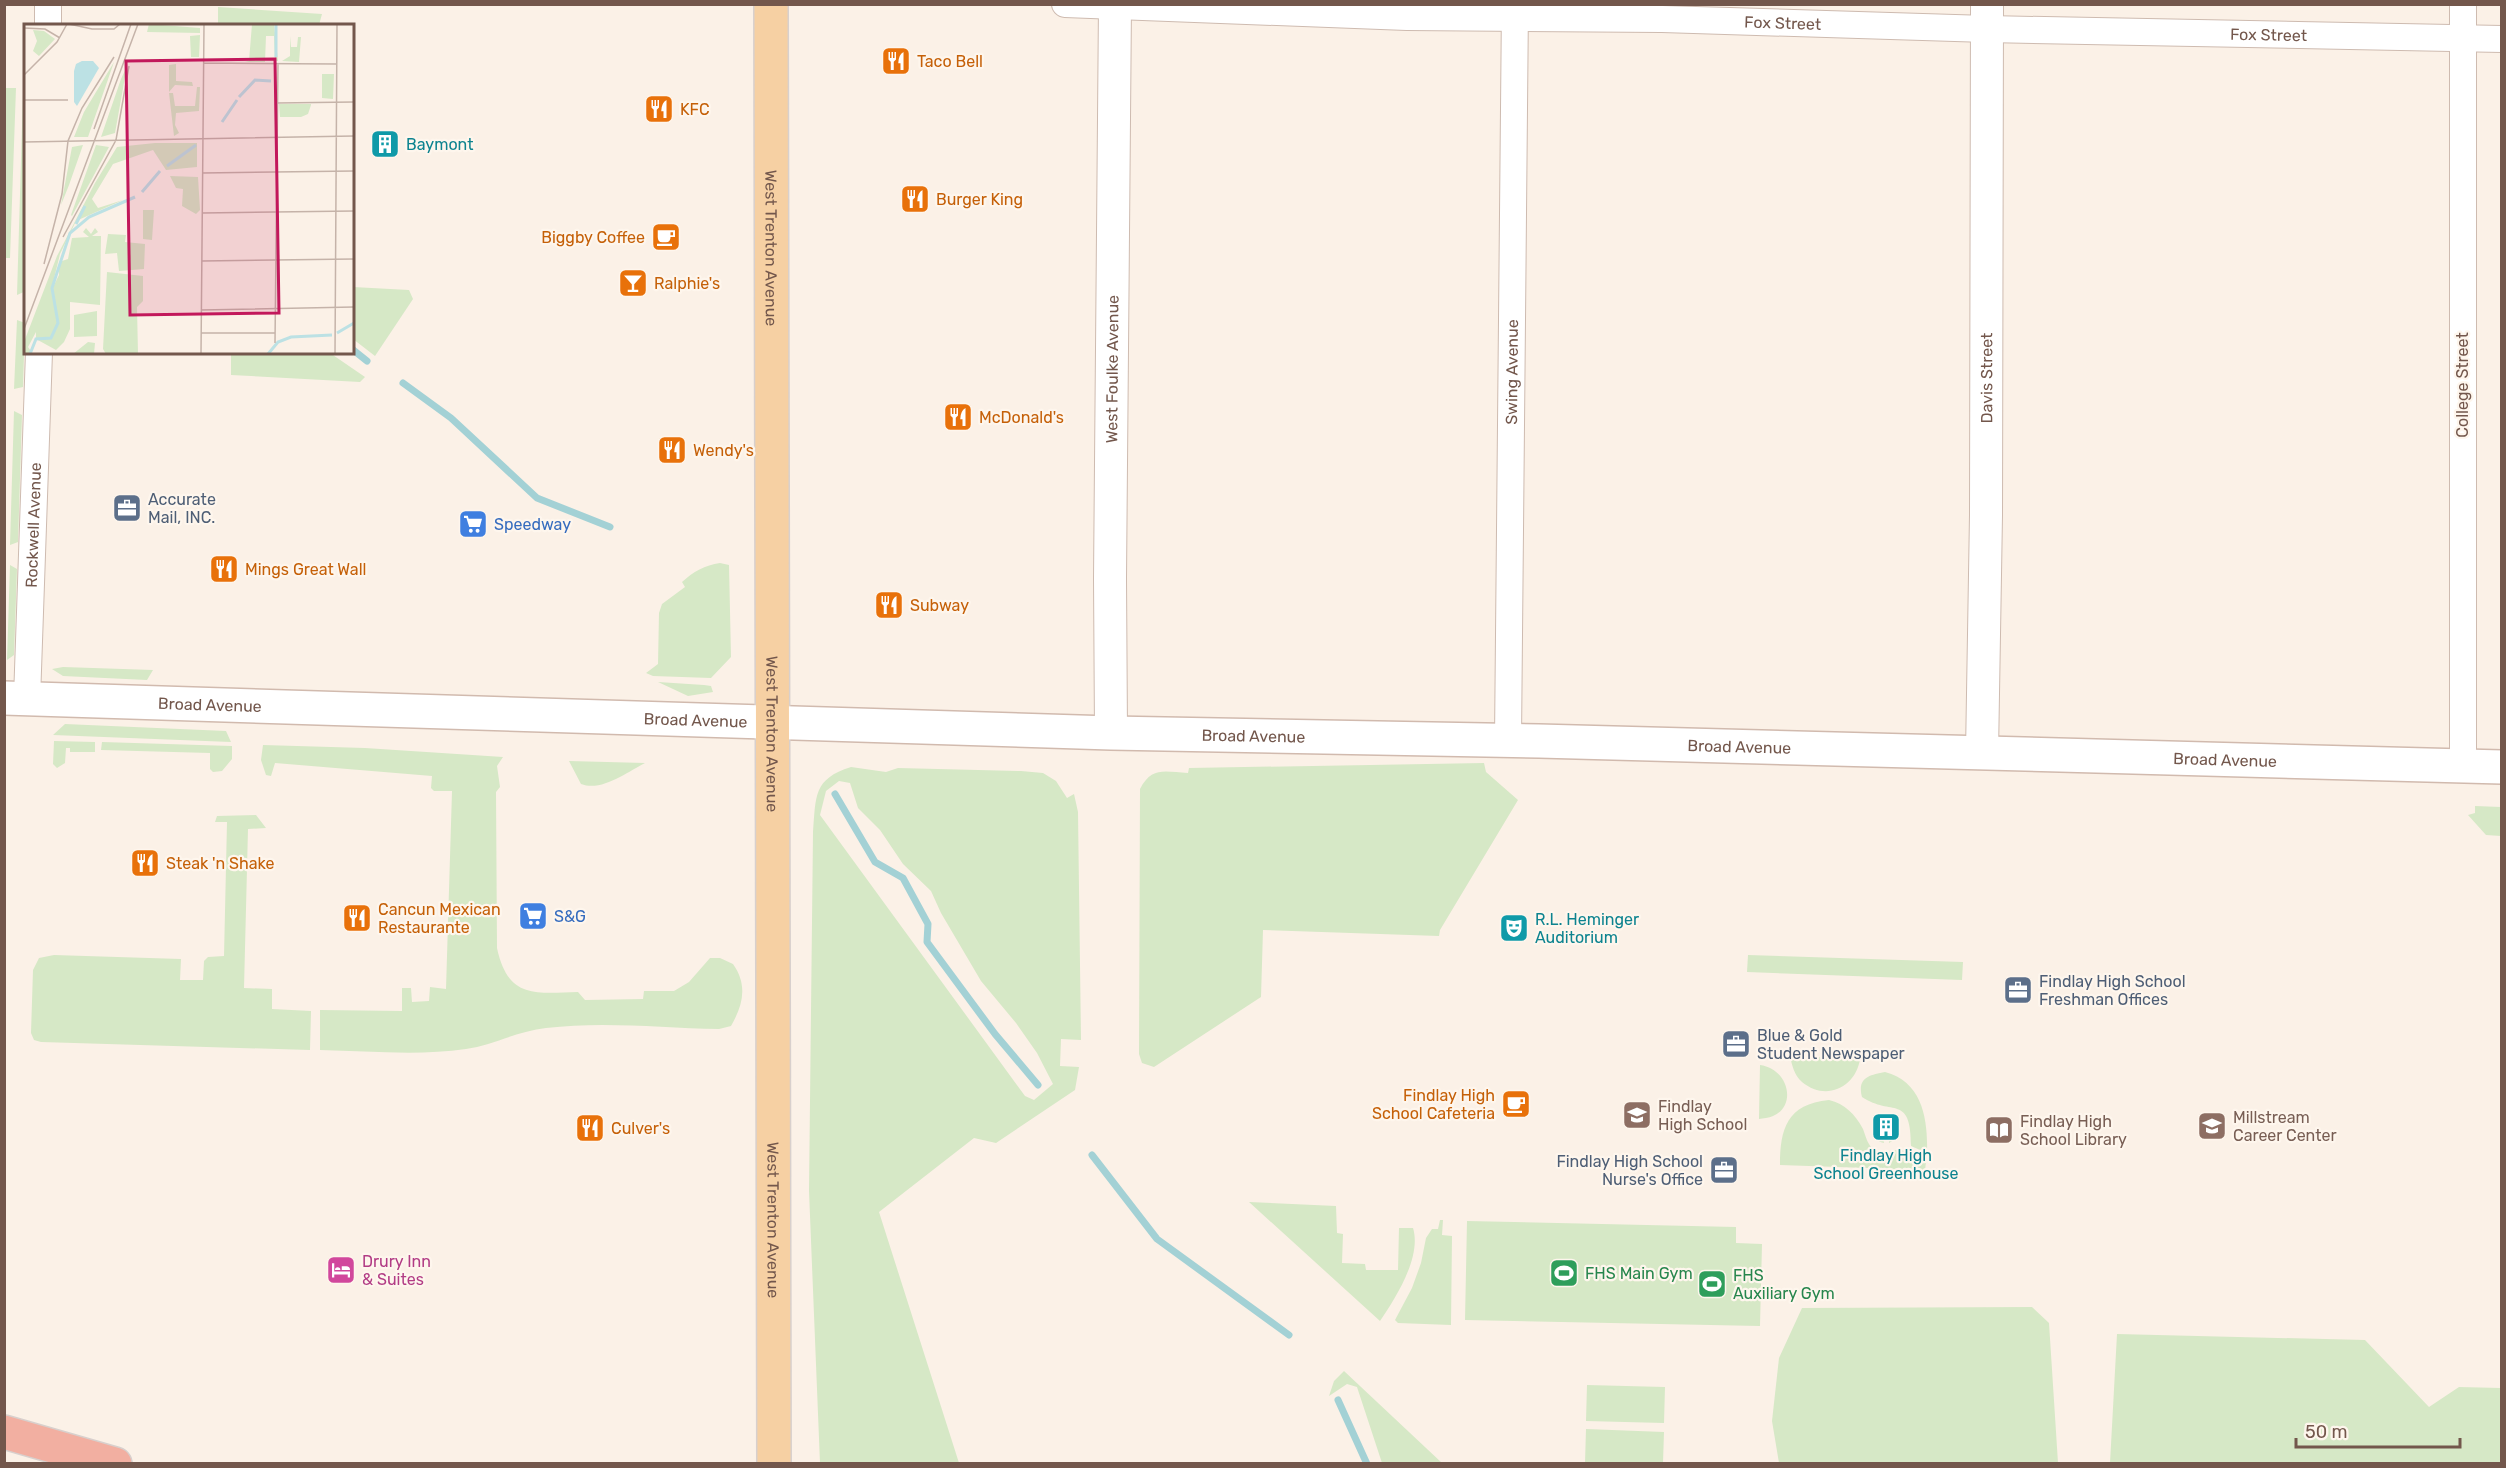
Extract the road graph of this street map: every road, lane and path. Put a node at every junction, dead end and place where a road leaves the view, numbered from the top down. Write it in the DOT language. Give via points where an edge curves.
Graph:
graph roads {
  1 [pos="48,4"];
  2 [pos="771,4"];
  3 [pos="1065,4"];
  4 [pos="2463,4"];
  5 [pos="1115,5"];
  6 [pos="1515,11"];
  7 [pos="1987,17"];
  8 [pos="48,24"];
  9 [pos="2463,39"];
  10 [pos="2502,39"];
  11 [pos="39,354"];
  12 [pos="16,698"];
  13 [pos="772,721"];
  14 [pos="1111,733"];
  15 [pos="1508,740"];
  16 [pos="1982,753"];
  17 [pos="2463,765"];
  18 [pos="2502,766"];
  19 [pos="4,1431"];
  20 [pos="115,1464"];
  21 [pos="774,1464"];
  1 -- 8 [label="street"];
  2 -- 13 [label="main road, West Trenton Avenue"];
  3 -- 5 [label="street, Fox Street"];
  4 -- 9 [label="street, College Street"];
  5 -- 6 [label="street, Fox Street" via="1407,16"];
  5 -- 14 [label="street, West Foulke Avenue"];
  6 -- 7 [label="street, Fox Street" via="1662,18"];
  6 -- 15 [label="street, Swing Avenue"];
  7 -- 9 [label="street, Fox Street"];
  7 -- 16 [label="street, Davis Street"];
  9 -- 10 [label="street, Fox Street"];
  9 -- 17 [label="street, College Street"];
  11 -- 12 [label="street, Rockwell Avenue"];
  12 -- 13 [label="main road, Broad Avenue"];
  13 -- 14 [label="main road, Broad Avenue"];
  13 -- 21 [label="main road, West Trenton Avenue"];
  14 -- 15 [label="main road, Broad Avenue"];
  15 -- 16 [label="main road, Broad Avenue"];
  16 -- 17 [label="main road, Broad Avenue"];
  17 -- 18 [label="main road, Broad Avenue"];
  19 -- 20 [label="highway"];
}
